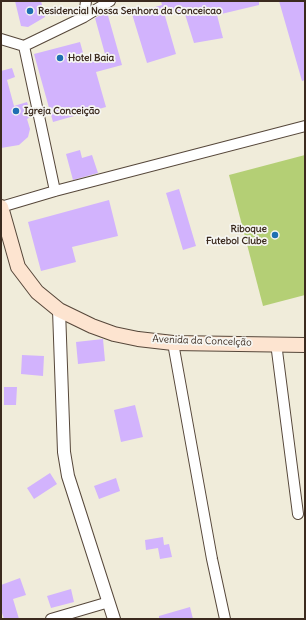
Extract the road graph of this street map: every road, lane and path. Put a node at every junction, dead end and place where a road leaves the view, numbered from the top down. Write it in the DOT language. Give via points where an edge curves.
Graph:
graph roads {
  1 [pos="86,1"];
  2 [pos="110,1"];
  3 [pos="84,16"];
  4 [pos="1,39"];
  5 [pos="24,46"];
  6 [pos="305,126"];
  7 [pos="55,191"];
  8 [pos="1,207"];
  9 [pos="59,310"];
  10 [pos="173,343"];
  11 [pos="276,343"];
  12 [pos="305,345"];
  13 [pos="298,514"];
  14 [pos="109,602"];
  15 [pos="51,619"];
  16 [pos="114,619"];
  17 [pos="225,619"];
  1 -- 3 [label="street"];
  2 -- 3 [label="street"];
  3 -- 5 [label="street"];
  4 -- 5 [label="street"];
  5 -- 7 [label="street"];
  6 -- 7 [label="street"];
  7 -- 8 [label="street"];
  8 -- 9 [label="main road, Avenida da Concelção" via="18,267 37,292"];
  9 -- 10 [label="main road, Avenida da Concelção" via="114,334"];
  9 -- 14 [label="street" via="64,452 68,476"];
  10 -- 11 [label="main road, Avenida da Concelção"];
  10 -- 17 [label="street"];
  11 -- 12 [label="main road, Avenida da Concelção"];
  11 -- 13 [label="street"];
  14 -- 15 [label="street"];
  14 -- 16 [label="street"];
}
